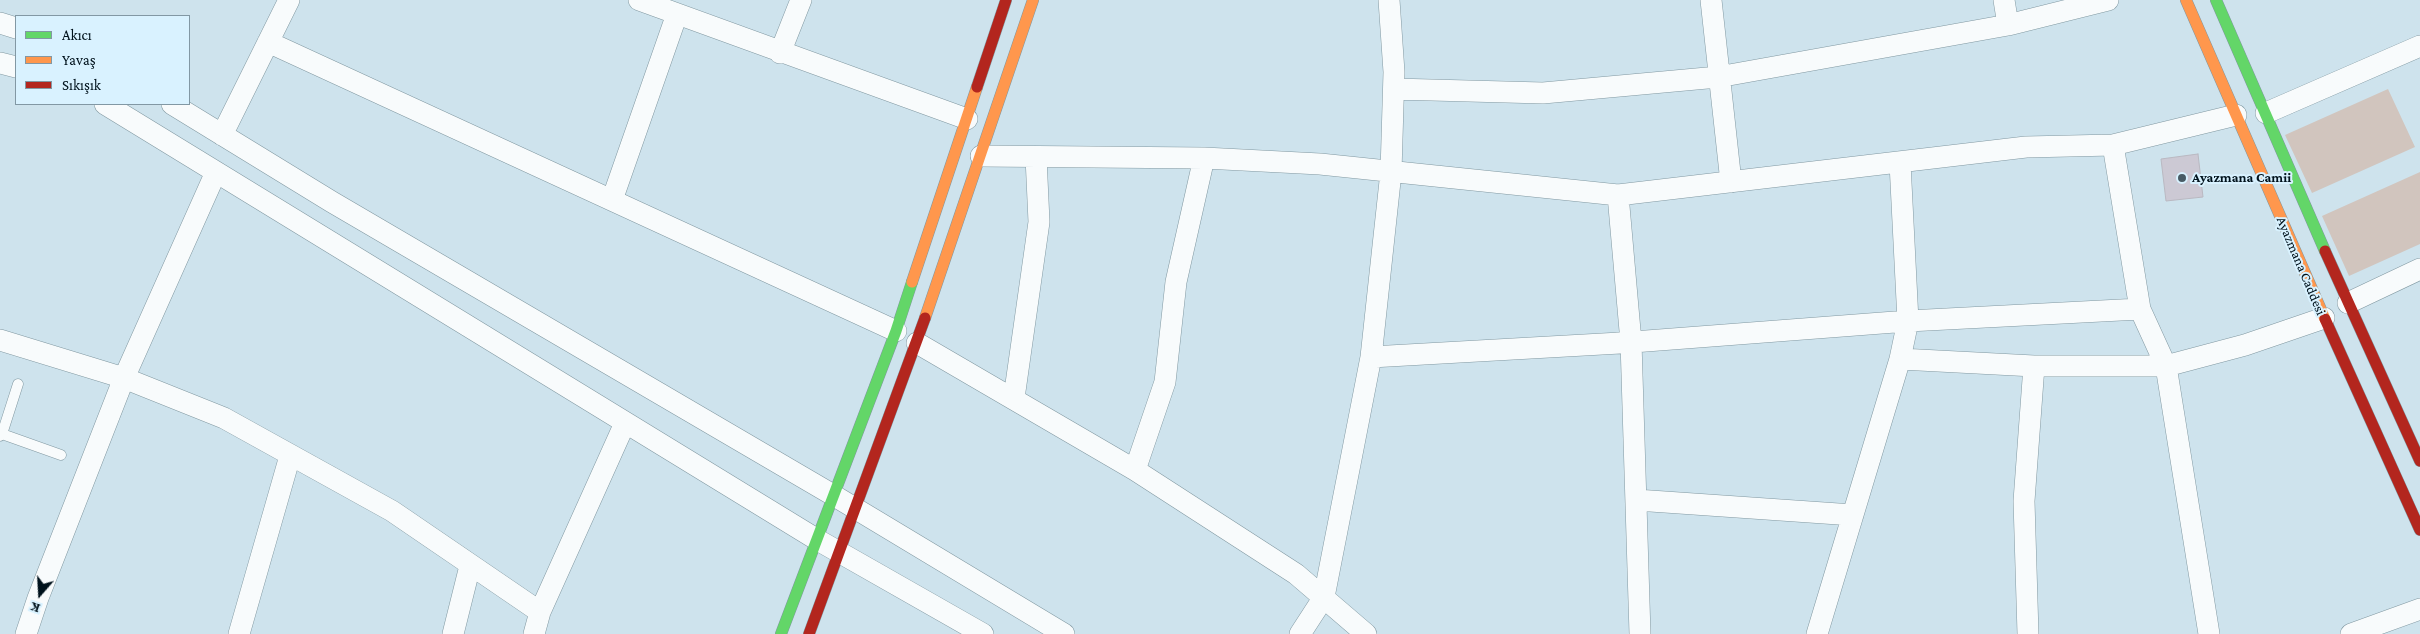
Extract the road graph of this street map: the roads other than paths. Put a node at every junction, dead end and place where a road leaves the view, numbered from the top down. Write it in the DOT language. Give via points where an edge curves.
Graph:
graph roads {
  1 [pos="289,0"];
  2 [pos="639,0"];
  3 [pos="802,0"];
  4 [pos="1006,0"];
  5 [pos="1033,0"];
  6 [pos="1389,0"];
  7 [pos="1711,0"];
  8 [pos="2004,0"];
  9 [pos="2108,0"];
  10 [pos="2186,0"];
  11 [pos="2216,0"];
  12 [pos="676,14"];
  13 [pos="0,23"];
  14 [pos="2008,25"];
  15 [pos="15,28"];
  16 [pos="268,42"];
  17 [pos="2420,46"];
  18 [pos="780,53"];
  19 [pos="0,63"];
  20 [pos="15,67"];
  21 [pos="2233,73"];
  22 [pos="1718,77"];
  23 [pos="1394,89"];
  24 [pos="107,105"];
  25 [pos="174,105"];
  26 [pos="2266,113"];
  27 [pos="2236,115"];
  28 [pos="966,119"];
  29 [pos="222,134"];
  30 [pos="2113,145"];
  31 [pos="957,148"];
  32 [pos="981,156"];
  33 [pos="1036,157"];
  34 [pos="1204,158"];
  35 [pos="1900,163"];
  36 [pos="216,172"];
  37 [pos="1391,172"];
  38 [pos="1731,182"];
  39 [pos="1618,194"];
  40 [pos="612,200"];
  41 [pos="2420,269"];
  42 [pos="2348,303"];
  43 [pos="2140,309"];
  44 [pos="2324,318"];
  45 [pos="1908,321"];
  46 [pos="896,331"];
  47 [pos="0,340"];
  48 [pos="1631,342"];
  49 [pos="917,343"];
  50 [pos="1371,356"];
  51 [pos="1900,359"];
  52 [pos="2034,366"];
  53 [pos="2166,366"];
  54 [pos="124,378"];
  55 [pos="18,384"];
  56 [pos="1014,398"];
  57 [pos="625,423"];
  58 [pos="1,435"];
  59 [pos="61,455"];
  60 [pos="290,456"];
  61 [pos="2420,461"];
  62 [pos="1135,470"];
  63 [pos="833,495"];
  64 [pos="1636,500"];
  65 [pos="857,510"];
  66 [pos="1853,515"];
  67 [pos="2420,530"];
  68 [pos="816,539"];
  69 [pos="839,551"];
  70 [pos="470,566"];
  71 [pos="1324,597"];
  72 [pos="2420,609"];
  73 [pos="540,612"];
  74 [pos="2357,633"];
  75 [pos="26,634"];
  76 [pos="239,634"];
  77 [pos="453,634"];
  78 [pos="534,634"];
  79 [pos="782,634"];
  80 [pos="809,634"];
  81 [pos="983,634"];
  82 [pos="1064,634"];
  83 [pos="1300,634"];
  84 [pos="1366,634"];
  85 [pos="1640,634"];
  86 [pos="1817,634"];
  87 [pos="2028,634"];
  88 [pos="2210,634"];
  1 -- 16 [label="street"];
  2 -- 12 [label="street"];
  3 -- 18 [label="street"];
  4 -- 28 [label="main road"];
  5 -- 32 [label="main road"];
  6 -- 23 [label="street"];
  7 -- 22 [label="street"];
  8 -- 14 [label="street"];
  9 -- 14 [label="street"];
  10 -- 21 [label="main road, Ayazmana Caddesi"];
  11 -- 21 [label="main road, Ayazmana Caddesi"];
  12 -- 18 [label="street"];
  12 -- 40 [label="street"];
  13 -- 15 [label="street"];
  14 -- 22 [label="street"];
  16 -- 29 [label="street"];
  16 -- 40 [label="street"];
  17 -- 26 [label="street"];
  18 -- 28 [label="street"];
  19 -- 20 [label="street"];
  21 -- 26 [label="main road, Ayazmana Caddesi"];
  21 -- 27 [label="main road, Ayazmana Caddesi"];
  22 -- 23 [label="street" via="1543,93"];
  22 -- 38 [label="street"];
  23 -- 37 [label="street"];
  24 -- 36 [label="street"];
  25 -- 29 [label="street"];
  26 -- 42 [label="main road, Ayazmana Caddesi"];
  27 -- 30 [label="street"];
  27 -- 44 [label="main road, Ayazmana Caddesi"];
  28 -- 31 [label="main road"];
  29 -- 63 [label="street" via="332,202"];
  30 -- 35 [label="street" via="2026,147"];
  30 -- 43 [label="street"];
  31 -- 32 [label="main road"];
  31 -- 46 [label="main road"];
  32 -- 33 [label="street"];
  32 -- 49 [label="main road"];
  33 -- 34 [label="street"];
  33 -- 56 [label="street" via="1039,222"];
  34 -- 37 [label="street" via="1320,164"];
  34 -- 62 [label="street" via="1176,282 1165,382"];
  35 -- 38 [label="street"];
  35 -- 45 [label="street"];
  36 -- 54 [label="street"];
  36 -- 57 [label="street"];
  37 -- 39 [label="street"];
  37 -- 50 [label="street"];
  38 -- 39 [label="street"];
  39 -- 48 [label="street"];
  40 -- 46 [label="street"];
  41 -- 42 [label="street"];
  42 -- 61 [label="main road, Ayazmana Caddesi"];
  43 -- 45 [label="street"];
  43 -- 53 [label="street"];
  44 -- 53 [label="street" via="2245,345"];
  44 -- 67 [label="main road, Ayazmana Caddesi"];
  45 -- 48 [label="street"];
  45 -- 51 [label="street"];
  46 -- 49 [label="main road"];
  46 -- 63 [label="main road"];
  47 -- 54 [label="street"];
  48 -- 50 [label="street"];
  48 -- 64 [label="street"];
  49 -- 56 [label="street"];
  49 -- 65 [label="main road"];
  50 -- 71 [label="street"];
  51 -- 52 [label="street"];
  51 -- 66 [label="street"];
  52 -- 53 [label="street"];
  52 -- 87 [label="street" via="2024,501"];
  53 -- 88 [label="street"];
  54 -- 60 [label="street" via="224,418"];
  54 -- 75 [label="street"];
  55 -- 58 [label="lane"];
  56 -- 62 [label="street"];
  57 -- 68 [label="street"];
  57 -- 73 [label="street"];
  58 -- 59 [label="lane"];
  60 -- 70 [label="street" via="392,511"];
  60 -- 76 [label="street"];
  62 -- 71 [label="street" via="1296,574"];
  63 -- 65 [label="street"];
  63 -- 68 [label="main road"];
  64 -- 66 [label="street"];
  64 -- 85 [label="street"];
  65 -- 69 [label="main road"];
  65 -- 82 [label="street"];
  66 -- 86 [label="street"];
  68 -- 69 [label="street"];
  68 -- 79 [label="main road"];
  69 -- 80 [label="main road"];
  69 -- 81 [label="street"];
  70 -- 73 [label="street"];
  70 -- 77 [label="street"];
  71 -- 83 [label="street"];
  71 -- 84 [label="street"];
  72 -- 74 [label="street"];
  73 -- 78 [label="street"];
}
